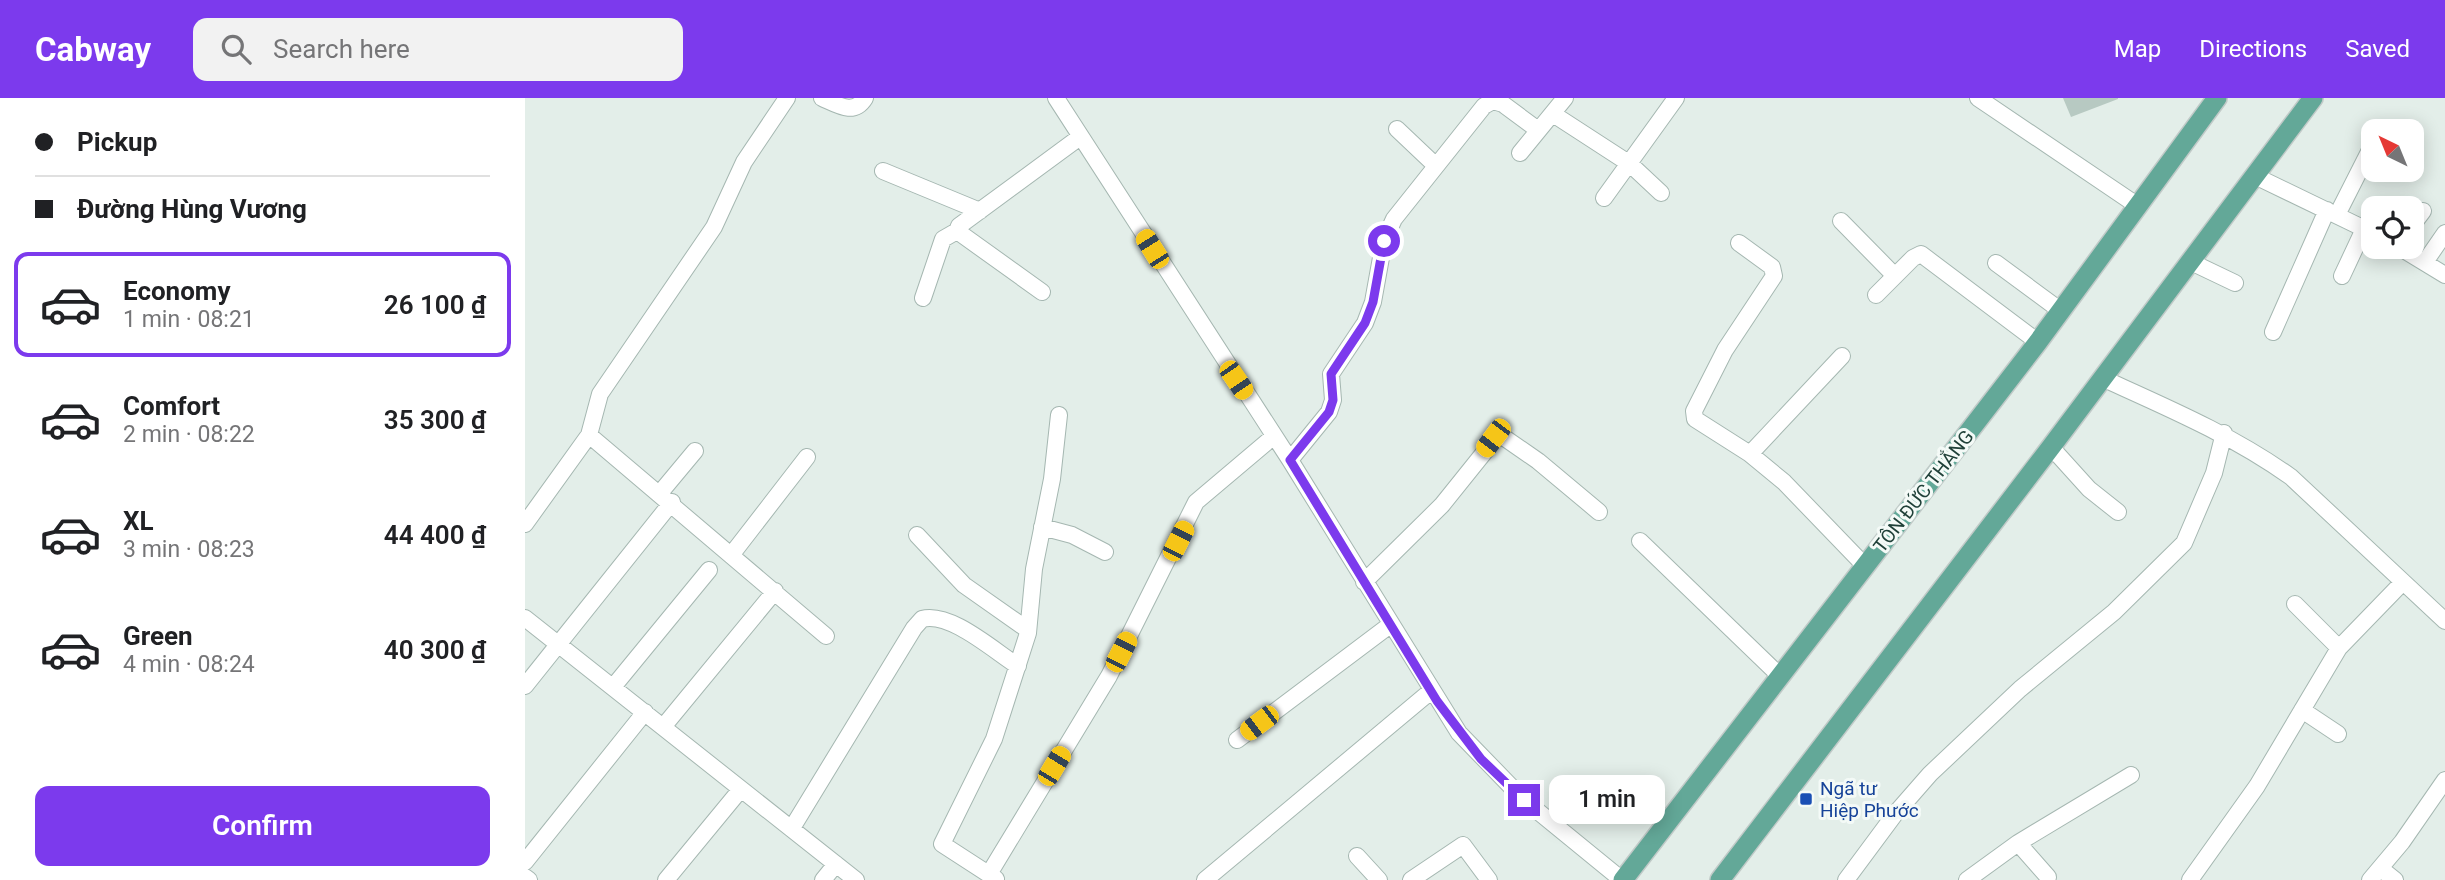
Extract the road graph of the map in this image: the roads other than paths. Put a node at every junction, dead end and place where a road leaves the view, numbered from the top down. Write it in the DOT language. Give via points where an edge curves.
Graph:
graph roads {
  1 [pos="787,98"];
  2 [pos="823,98"];
  3 [pos="865,98"];
  4 [pos="1056,98"];
  5 [pos="1565,98"];
  6 [pos="1676,98"];
  7 [pos="1978,98"];
  8 [pos="2217,98"];
  9 [pos="2313,98"];
  10 [pos="1553,114"];
  11 [pos="1397,129"];
  12 [pos="1538,130"];
  13 [pos="1080,137"];
  14 [pos="1520,153"];
  15 [pos="1630,164"];
  16 [pos="2361,164"];
  17 [pos="1435,165"];
  18 [pos="883,171"];
  19 [pos="2255,176"];
  20 [pos="1661,193"];
  21 [pos="1604,198"];
  22 [pos="2139,206"];
  23 [pos="981,211"];
  24 [pos="2332,213"];
  25 [pos="1840,221"];
  26 [pos="2361,227"];
  27 [pos="957,231"];
  28 [pos="2445,233"];
  29 [pos="1739,243"];
  30 [pos="2361,245"];
  31 [pos="2419,259"];
  32 [pos="2191,262"];
  33 [pos="2424,262"];
  34 [pos="1996,263"];
  35 [pos="2445,275"];
  36 [pos="1895,276"];
  37 [pos="2343,276"];
  38 [pos="2235,283"];
  39 [pos="1042,292"];
  40 [pos="1876,295"];
  41 [pos="923,299"];
  42 [pos="2061,311"];
  43 [pos="2273,332"];
  44 [pos="2038,342"];
  45 [pos="1842,356"];
  46 [pos="2102,378"];
  47 [pos="1059,415"];
  48 [pos="2224,433"];
  49 [pos="589,435"];
  50 [pos="1274,436"];
  51 [pos="2052,447"];
  52 [pos="695,451"];
  53 [pos="1750,454"];
  54 [pos="807,457"];
  55 [pos="1290,460"];
  56 [pos="666,497"];
  57 [pos="1599,512"];
  58 [pos="2118,512"];
  59 [pos="525,524"];
  60 [pos="1042,527"];
  61 [pos="917,535"];
  62 [pos="1640,541"];
  63 [pos="1105,552"];
  64 [pos="732,554"];
  65 [pos="1865,566"];
  66 [pos="709,570"];
  67 [pos="1364,582"];
  68 [pos="2402,583"];
  69 [pos="775,591"];
  70 [pos="2295,604"];
  71 [pos="525,618"];
  72 [pos="2445,621"];
  73 [pos="1390,625"];
  74 [pos="1028,630"];
  75 [pos="827,636"];
  76 [pos="559,644"];
  77 [pos="2339,649"];
  78 [pos="1018,666"];
  79 [pos="1780,676"];
  80 [pos="525,687"];
  81 [pos="613,687"];
  82 [pos="1431,691"];
  83 [pos="2302,710"];
  84 [pos="645,712"];
  85 [pos="663,727"];
  86 [pos="2337,734"];
  87 [pos="1237,740"];
  88 [pos="2131,775"];
  89 [pos="2445,780"];
  90 [pos="741,789"];
  91 [pos="792,828"];
  92 [pos="2018,843"];
  93 [pos="1357,856"];
  94 [pos="525,862"];
  95 [pos="836,864"];
  96 [pos="2375,874"];
  97 [pos="993,877"];
  98 [pos="2048,877"];
  99 [pos="1210,879"];
  100 [pos="666,880"];
  101 [pos="823,880"];
  102 [pos="856,880"];
  103 [pos="1379,880"];
  104 [pos="1411,880"];
  105 [pos="1489,880"];
  106 [pos="1622,880"];
  107 [pos="1720,880"];
  108 [pos="1846,880"];
  109 [pos="1967,880"];
  110 [pos="2190,880"];
  111 [pos="2395,880"];
  1 -- 49 [label="street" via="744,162 714,227 600,394"];
  2 -- 3 [label="street" via="851,108 860,106"];
  4 -- 13 [label="street"];
  5 -- 10 [label="street"];
  6 -- 15 [label="street"];
  7 -- 22 [label="street"];
  8 -- 22 [label="main road, TÔN ĐỨC THẮNG"];
  9 -- 19 [label="main road"];
  10 -- 12 [label="street"];
  10 -- 15 [label="street"];
  11 -- 17 [label="street"];
  12 -- 14 [label="street"];
  12 -- 17 [label="street" via="1493,101"];
  13 -- 23 [label="street"];
  13 -- 50 [label="street"];
  15 -- 20 [label="street"];
  15 -- 21 [label="street"];
  16 -- 24 [label="street"];
  17 -- 55 [label="street" via="1394,219 1384,241 1365,323 1331,374 1329,412"];
  18 -- 23 [label="street"];
  19 -- 24 [label="street"];
  19 -- 32 [label="main road"];
  22 -- 42 [label="main road, TÔN ĐỨC THẮNG"];
  23 -- 27 [label="street"];
  24 -- 26 [label="street"];
  24 -- 43 [label="street"];
  25 -- 36 [label="street"];
  27 -- 39 [label="street"];
  27 -- 41 [label="street" via="943,239"];
  28 -- 33 [label="street"];
  29 -- 53 [label="street" via="1772,267 1774,276 1735,333 1694,411 1701,426"];
  30 -- 37 [label="street"];
  31 -- 33 [label="street"];
  32 -- 38 [label="street"];
  32 -- 46 [label="main road"];
  33 -- 35 [label="street"];
  34 -- 42 [label="street"];
  36 -- 40 [label="street"];
  36 -- 44 [label="street" via="1921,254"];
  42 -- 44 [label="main road, TÔN ĐỨC THẮNG"];
  44 -- 65 [label="main road, TÔN ĐỨC THẮNG"];
  45 -- 53 [label="street"];
  46 -- 48 [label="street"];
  46 -- 51 [label="main road"];
  47 -- 60 [label="street"];
  48 -- 68 [label="street" via="2291,477"];
  48 -- 108 [label="street" via="2214,473 2184,543 2114,612 2020,689 1930,774"];
  49 -- 56 [label="street"];
  49 -- 59 [label="street"];
  50 -- 55 [label="street"];
  50 -- 97 [label="street" via="1196,502 1109,676"];
  51 -- 58 [label="street" via="2089,489"];
  51 -- 107 [label="main road"];
  52 -- 56 [label="street"];
  53 -- 65 [label="street" via="1797,494"];
  54 -- 64 [label="street"];
  55 -- 67 [label="street"];
  56 -- 64 [label="street"];
  56 -- 76 [label="street"];
  57 -- 67 [label="street" via="1499,433 1442,505"];
  60 -- 63 [label="street" via="1072,535"];
  60 -- 74 [label="street"];
  61 -- 74 [label="street" via="964,585"];
  62 -- 79 [label="street"];
  64 -- 69 [label="street"];
  65 -- 79 [label="main road, TÔN ĐỨC THẮNG"];
  66 -- 81 [label="street"];
  67 -- 73 [label="street"];
  68 -- 72 [label="street"];
  68 -- 77 [label="street"];
  69 -- 75 [label="street"];
  69 -- 85 [label="street"];
  70 -- 77 [label="street"];
  71 -- 76 [label="street"];
  73 -- 82 [label="street"];
  73 -- 87 [label="street"];
  74 -- 78 [label="street"];
  76 -- 80 [label="street"];
  76 -- 81 [label="street"];
  77 -- 83 [label="street"];
  78 -- 91 [label="street" via="957,626 942,619 922,620"];
  78 -- 97 [label="street" via="994,739 941,844"];
  79 -- 106 [label="main road, TÔN ĐỨC THẮNG"];
  81 -- 84 [label="street"];
  82 -- 99 [label="street"];
  82 -- 106 [label="street" via="1481,759"];
  83 -- 86 [label="street"];
  83 -- 110 [label="street" via="2257,786"];
  84 -- 85 [label="street"];
  84 -- 94 [label="street"];
  85 -- 90 [label="street"];
  88 -- 92 [label="street"];
  89 -- 96 [label="street"];
  90 -- 91 [label="street"];
  90 -- 100 [label="street"];
  91 -- 95 [label="street"];
  92 -- 98 [label="street"];
  92 -- 109 [label="street"];
  93 -- 103 [label="street"];
  95 -- 101 [label="street"];
  95 -- 102 [label="street"];
  96 -- 111 [label="street"];
  104 -- 105 [label="street" via="1463,845"];
}
